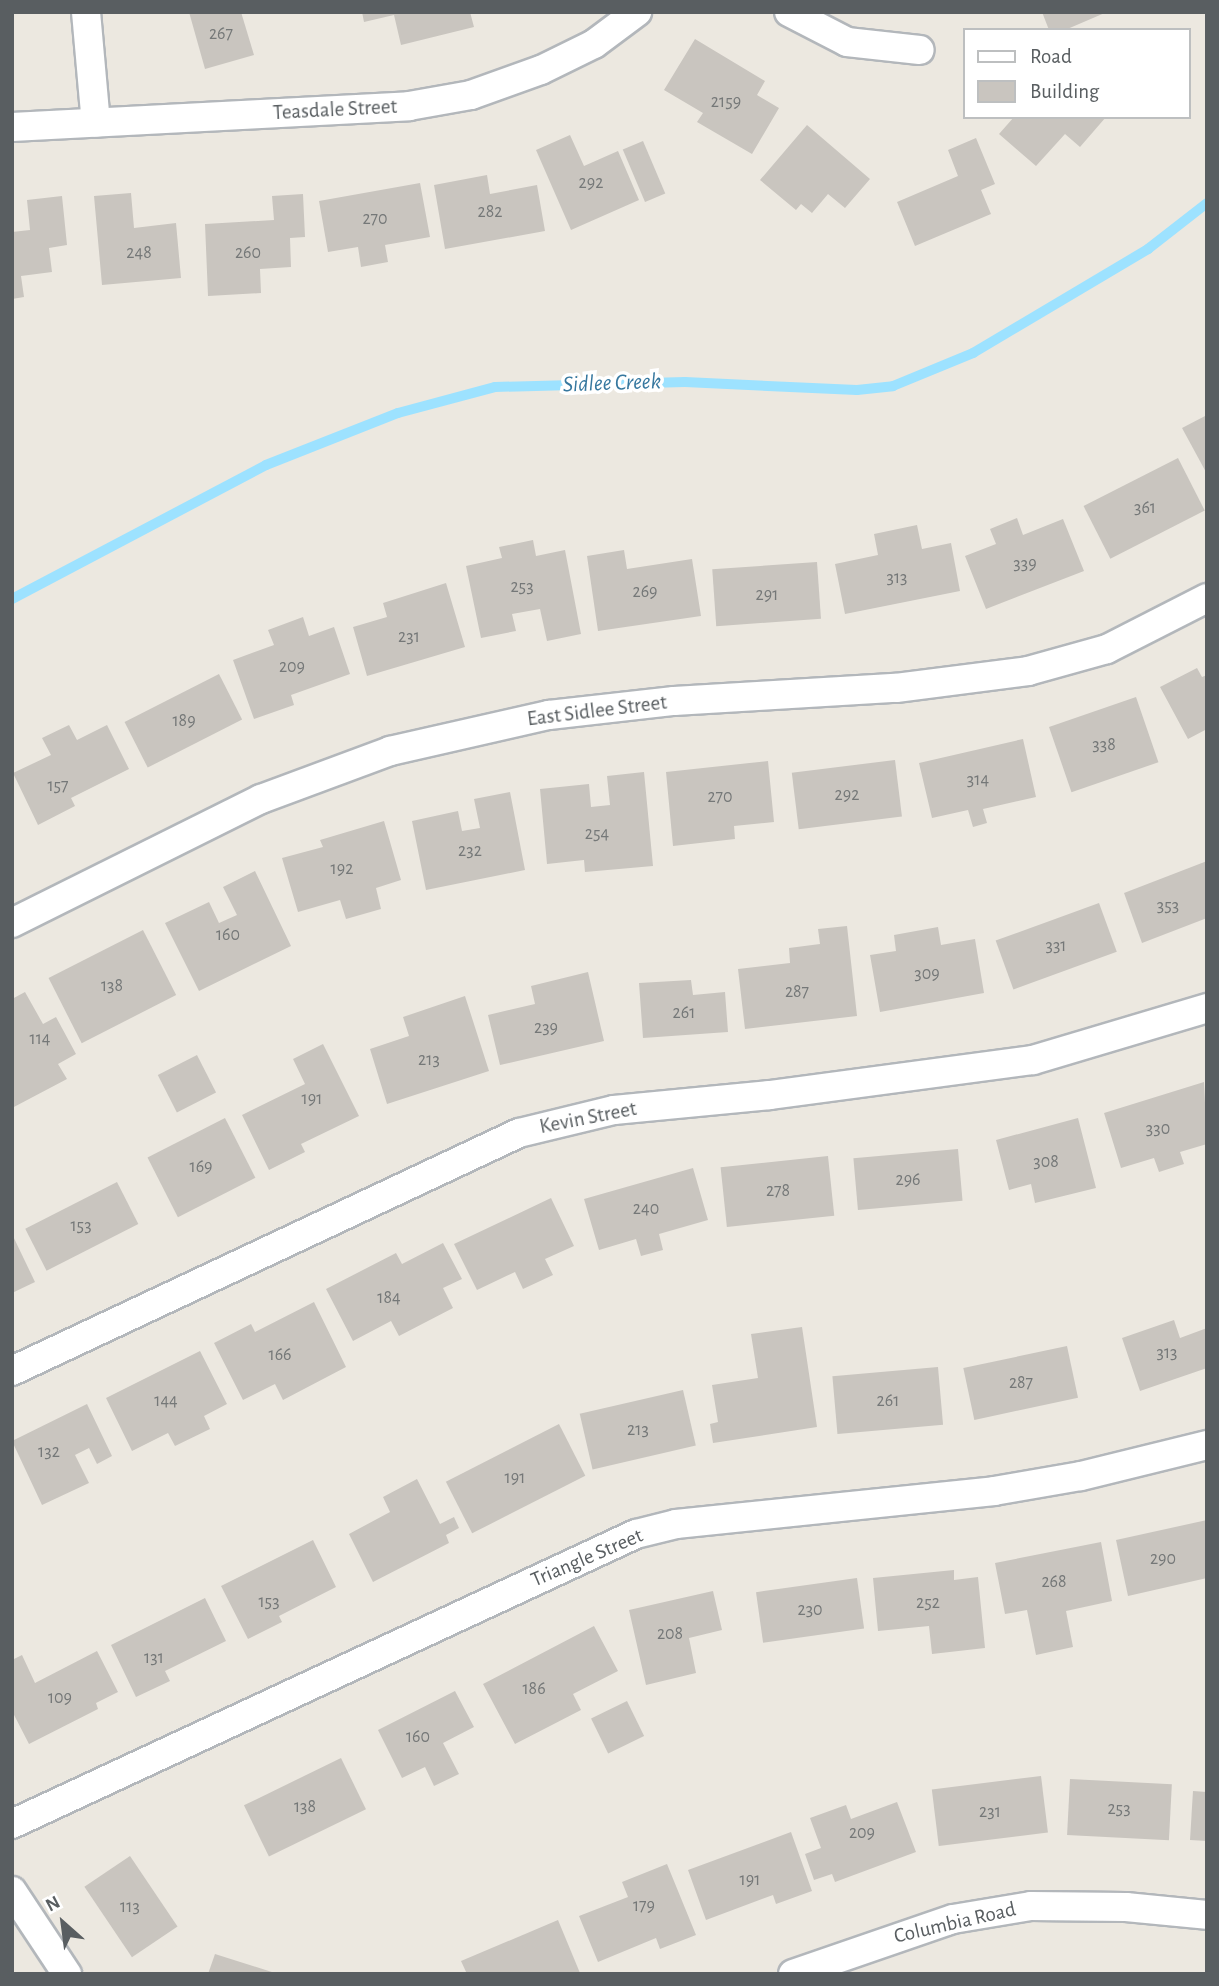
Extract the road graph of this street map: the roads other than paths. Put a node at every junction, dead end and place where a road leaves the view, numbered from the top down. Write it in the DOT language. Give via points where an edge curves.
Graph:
graph roads {
  1 [pos="86,12"];
  2 [pos="637,12"];
  3 [pos="789,12"];
  4 [pos="920,50"];
  5 [pos="96,123"];
  6 [pos="12,127"];
  7 [pos="1207,598"];
  8 [pos="12,923"];
  9 [pos="1207,1008"];
  10 [pos="12,1371"];
  11 [pos="1207,1445"];
  12 [pos="12,1824"];
  13 [pos="12,1891"];
  14 [pos="1207,1915"];
  15 [pos="67,1974"];
  16 [pos="793,1974"];
  1 -- 5 [label="street"];
  2 -- 5 [label="street, Teasdale Street" via="594,44 541,70 471,95 409,106"];
  3 -- 4 [label="street" via="847,42"];
  5 -- 6 [label="street, Teasdale Street"];
  7 -- 8 [label="street, East Sidlee Street" via="1107,649 1028,671 896,688 674,701 548,715 390,751 249,805"];
  9 -- 10 [label="street, Kevin Street" via="1032,1060 770,1095 614,1110 519,1133"];
  11 -- 12 [label="street, Triangle Street" via="994,1492 676,1524 636,1534"];
  13 -- 15 [label="street"];
  14 -- 16 [label="street, Columbia Road" via="1126,1907 1031,1906 942,1922"];
}
